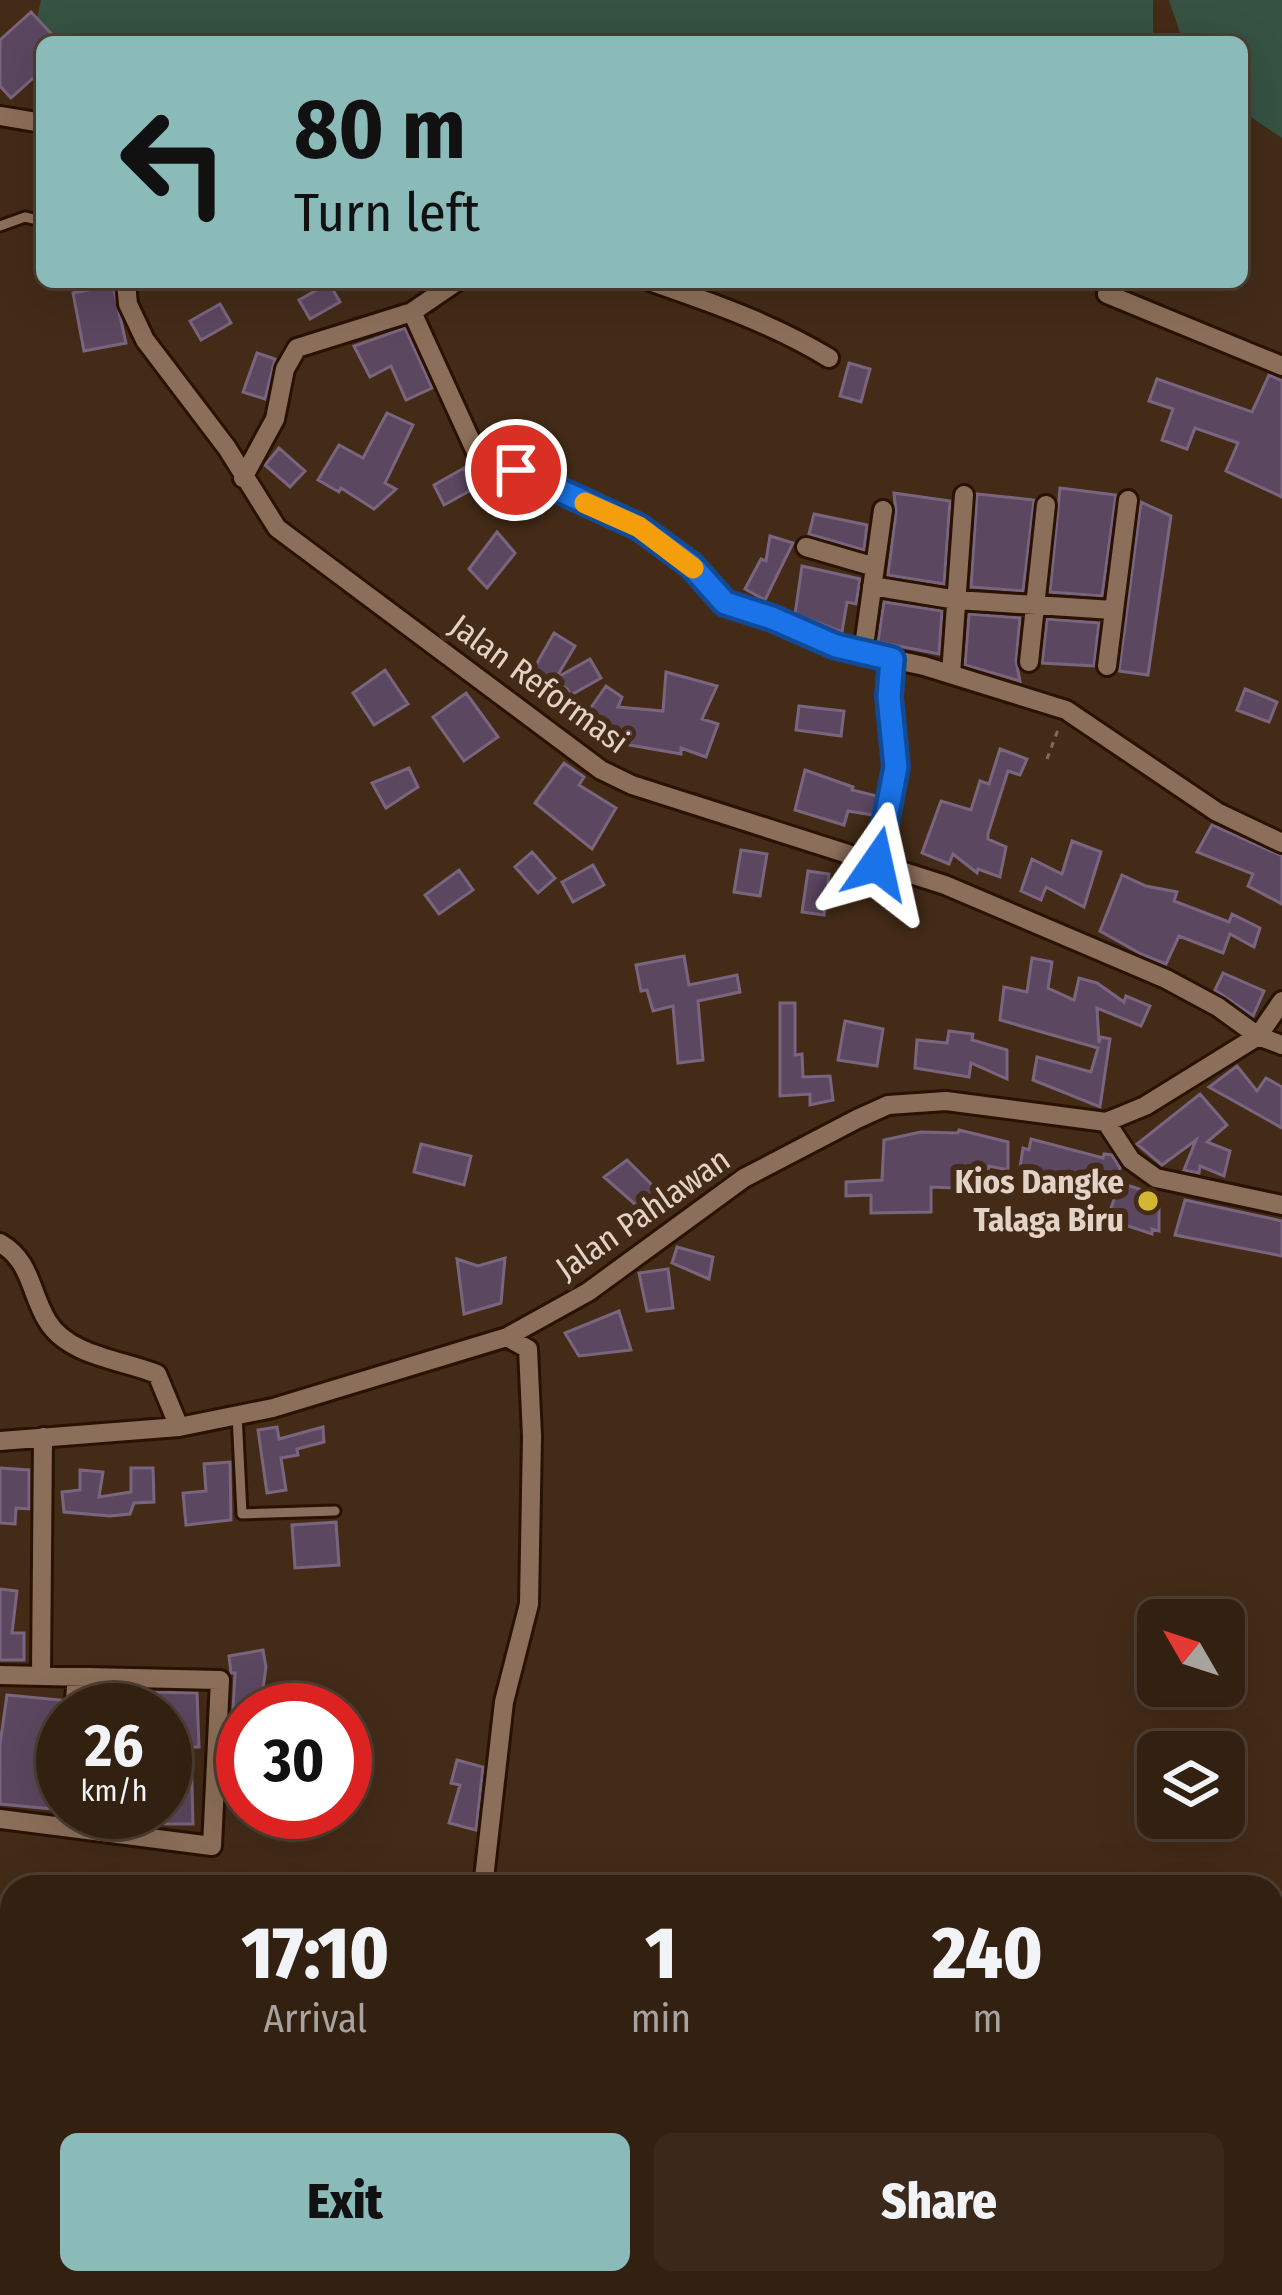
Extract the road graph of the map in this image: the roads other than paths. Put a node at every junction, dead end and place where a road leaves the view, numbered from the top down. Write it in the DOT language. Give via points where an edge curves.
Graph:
graph roads {
  1 [pos="0,116"];
  2 [pos="36,122"];
  3 [pos="36,220"];
  4 [pos="0,226"];
  5 [pos="127,288"];
  6 [pos="447,288"];
  7 [pos="670,288"];
  8 [pos="1106,294"];
  9 [pos="412,312"];
  10 [pos="829,358"];
  11 [pos="1282,366"];
  12 [pos="243,478"];
  13 [pos="964,495"];
  14 [pos="1128,500"];
  15 [pos="1046,505"];
  16 [pos="883,510"];
  17 [pos="806,548"];
  18 [pos="874,576"];
  19 [pos="957,600"];
  20 [pos="1036,605"];
  21 [pos="1113,610"];
  22 [pos="863,653"];
  23 [pos="892,659"];
  24 [pos="1029,662"];
  25 [pos="1107,666"];
  26 [pos="951,674"];
  27 [pos="1282,843"];
  28 [pos="877,864"];
  29 [pos="1282,1001"];
  30 [pos="1258,1036"];
  31 [pos="1282,1045"];
  32 [pos="1106,1122"];
  33 [pos="1282,1205"];
  34 [pos="0,1243"];
  35 [pos="507,1337"];
  36 [pos="237,1415"];
  37 [pos="179,1427"];
  38 [pos="43,1437"];
  39 [pos="0,1441"];
  40 [pos="335,1511"];
  41 [pos="0,1676"];
  42 [pos="41,1676"];
  43 [pos="77,1677"];
  44 [pos="76,1683"];
  45 [pos="0,1819"];
  46 [pos="36,1819"];
  47 [pos="173,1839"];
  48 [pos="484,1875"];
  1 -- 2 [label="street"];
  3 -- 4 [label="lane"];
  5 -- 12 [label="street, Jalan Reformasi" via="145,340"];
  6 -- 9 [label="street"];
  7 -- 10 [label="street"];
  8 -- 11 [label="street"];
  9 -- 12 [label="street" via="296,349 275,419"];
  9 -- 22 [label="street" via="475,450 639,527 725,603"];
  12 -- 28 [label="street, Jalan Reformasi" via="277,528 601,770"];
  13 -- 19 [label="street"];
  14 -- 21 [label="street"];
  15 -- 20 [label="street"];
  16 -- 18 [label="street"];
  17 -- 18 [label="street"];
  18 -- 19 [label="street"];
  18 -- 22 [label="street"];
  19 -- 20 [label="street"];
  19 -- 26 [label="street"];
  20 -- 21 [label="street"];
  20 -- 24 [label="street"];
  21 -- 25 [label="street"];
  22 -- 23 [label="street"];
  23 -- 26 [label="street"];
  23 -- 28 [label="street" via="896,767"];
  26 -- 27 [label="street" via="1066,710 1217,812"];
  28 -- 30 [label="street, Jalan Reformasi" via="1166,979"];
  29 -- 30 [label="street"];
  30 -- 31 [label="street, Jalan Reformasi"];
  30 -- 32 [label="street"];
  32 -- 33 [label="street" via="1131,1160 1156,1178"];
  32 -- 35 [label="street, Jalan Pahlawan" via="946,1101 888,1105 744,1178 589,1292"];
  34 -- 37 [label="street" via="30,1275 48,1323 69,1343 157,1374"];
  35 -- 36 [label="street, Jalan Pahlawan"];
  35 -- 48 [label="street" via="528,1349 529,1604 504,1702"];
  36 -- 37 [label="street, Jalan Pahlawan"];
  36 -- 40 [label="lane" via="242,1514"];
  37 -- 38 [label="street, Jalan Pahlawan"];
  38 -- 39 [label="street, Jalan Pahlawan"];
  38 -- 42 [label="street"];
  41 -- 42 [label="street"];
  42 -- 43 [label="street"];
  43 -- 44 [label="street"];
  43 -- 47 [label="street" via="220,1680 212,1846"];
  45 -- 46 [label="street"];
}
